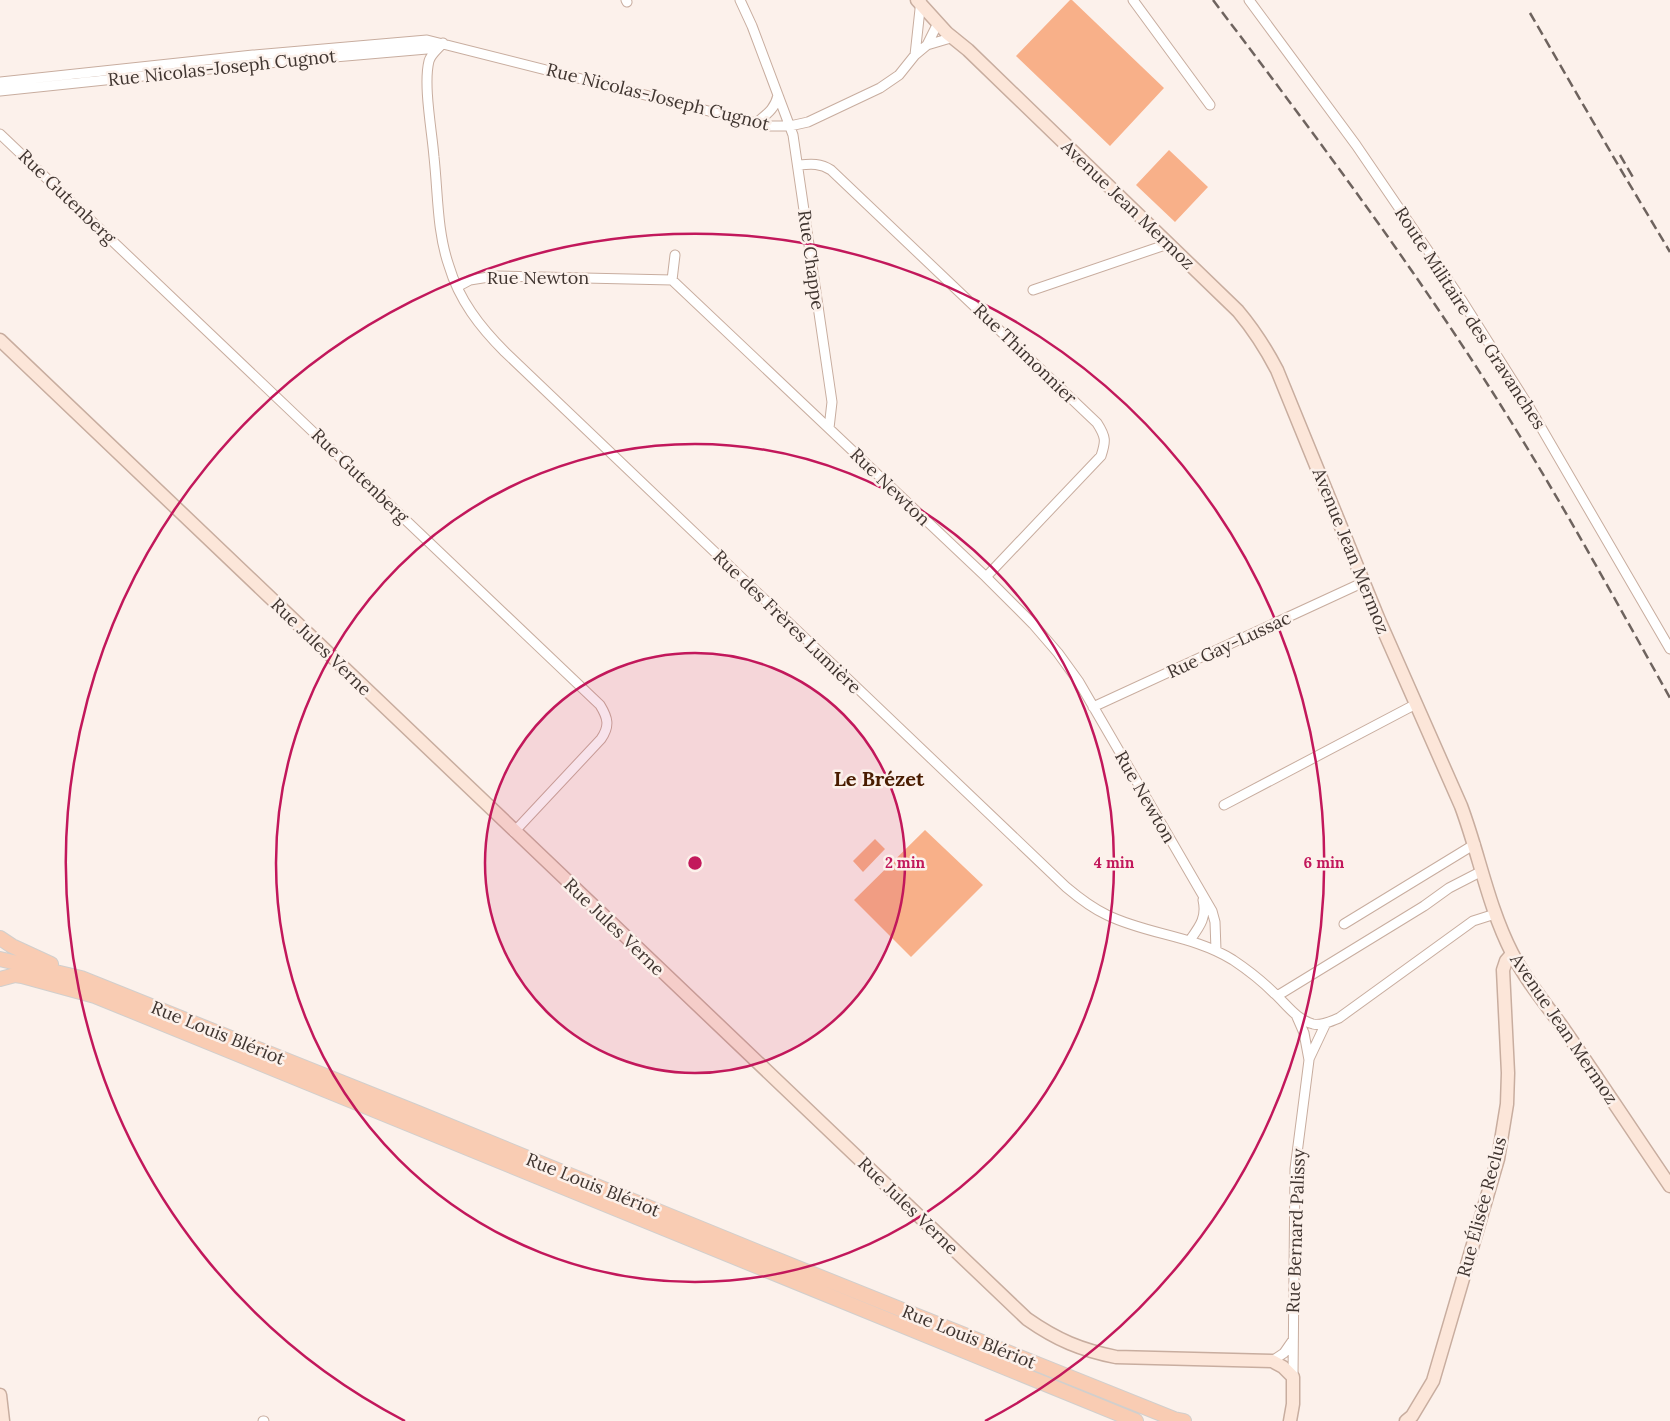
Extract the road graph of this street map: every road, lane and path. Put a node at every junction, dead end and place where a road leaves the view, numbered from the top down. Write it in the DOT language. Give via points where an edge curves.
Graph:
graph roads {
  1 [pos="740,0"];
  2 [pos="1133,0"];
  3 [pos="1249,0"];
  4 [pos="919,1"];
  5 [pos="938,23"];
  6 [pos="954,37"];
  7 [pos="443,44"];
  8 [pos="927,45"];
  9 [pos="421,49"];
  10 [pos="915,55"];
  11 [pos="428,76"];
  12 [pos="0,82"];
  13 [pos="0,91"];
  14 [pos="778,94"];
  15 [pos="1210,105"];
  16 [pos="756,123"];
  17 [pos="790,126"];
  18 [pos="0,134"];
  19 [pos="798,165"];
  20 [pos="1168,244"];
  21 [pos="676,255"];
  22 [pos="672,280"];
  23 [pos="457,287"];
  24 [pos="1033,290"];
  25 [pos="0,340"];
  26 [pos="829,428"];
  27 [pos="986,577"];
  28 [pos="1364,582"];
  29 [pos="1670,649"];
  30 [pos="1416,704"];
  31 [pos="1093,708"];
  32 [pos="1224,805"];
  33 [pos="514,832"];
  34 [pos="1475,844"];
  35 [pos="1482,871"];
  36 [pos="1202,895"];
  37 [pos="1495,914"];
  38 [pos="1344,924"];
  39 [pos="0,938"];
  40 [pos="1190,940"];
  41 [pos="1216,950"];
  42 [pos="1512,954"];
  43 [pos="0,959"];
  44 [pos="81,978"];
  45 [pos="0,979"];
  46 [pos="1277,996"];
  47 [pos="1296,1014"];
  48 [pos="1326,1023"];
  49 [pos="1308,1060"];
  50 [pos="1670,1186"];
  51 [pos="1293,1339"];
  52 [pos="1272,1361"];
  53 [pos="1293,1377"];
  54 [pos="0,1396"];
  55 [pos="1292,1420"];
  56 [pos="4,1421"];
  57 [pos="1136,1421"];
  58 [pos="1184,1421"];
  59 [pos="1406,1421"];
  1 -- 14 [label="street, Rue Chappe"];
  2 -- 15 [label="street"];
  3 -- 29 [label="street, Route Militaire des Gravanches" via="1356,145 1460,299 1528,405"];
  4 -- 5 [label="main road, Avenue Jean Mermoz"];
  4 -- 10 [label="street"];
  5 -- 6 [label="main road, Avenue Jean Mermoz"];
  5 -- 8 [label="street, Rue Nicolas-Joseph Cugnot"];
  6 -- 8 [label="street, Rue Nicolas-Joseph Cugnot"];
  6 -- 20 [label="main road, Avenue Jean Mermoz"];
  7 -- 9 [label="street, Rue Nicolas-Joseph Cugnot"];
  7 -- 11 [label="street, Rue des Frères Lumière" via="429,60"];
  7 -- 12 [label="street, Rue Nicolas-Joseph Cugnot" via="427,40 401,41"];
  7 -- 16 [label="street, Rue Nicolas-Joseph Cugnot"];
  8 -- 10 [label="street, Rue Nicolas-Joseph Cugnot"];
  9 -- 11 [label="street, Rue des Frères Lumière"];
  9 -- 13 [label="street, Rue Nicolas-Joseph Cugnot"];
  10 -- 17 [label="street, Rue Nicolas-Joseph Cugnot" via="899,75 880,88 808,122"];
  11 -- 23 [label="street, Rue des Frères Lumière" via="442,233 448,266"];
  14 -- 16 [label="street" via="770,113"];
  14 -- 17 [label="street, Rue Chappe"];
  16 -- 17 [label="street, Rue Nicolas-Joseph Cugnot"];
  17 -- 19 [label="street, Rue Chappe"];
  18 -- 33 [label="street, Rue Gutenberg" via="600,705 608,717 607,730 601,739"];
  19 -- 26 [label="street, Rue Chappe" via="832,402"];
  19 -- 27 [label="street, Rue Thimonnier" via="823,165 831,170 1104,434 1101,456"];
  20 -- 24 [label="street"];
  20 -- 28 [label="main road, Avenue Jean Mermoz" via="1238,311 1266,349"];
  21 -- 22 [label="street"];
  22 -- 23 [label="street, Rue Newton" via="495,276 470,280"];
  22 -- 26 [label="street, Rue Newton"];
  23 -- 40 [label="street, Rue des Frères Lumière" via="472,314 499,346 1066,887 1080,899 1128,924"];
  25 -- 33 [label="main road, Rue Jules Verne"];
  26 -- 27 [label="street, Rue Newton"];
  27 -- 31 [label="street, Rue Newton" via="1058,653"];
  28 -- 30 [label="main road, Avenue Jean Mermoz"];
  28 -- 31 [label="street, Rue Gay-Lussac"];
  30 -- 32 [label="street"];
  30 -- 34 [label="main road, Avenue Jean Mermoz"];
  31 -- 36 [label="street, Rue Newton"];
  33 -- 52 [label="main road, Rue Jules Verne" via="1007,1301 1048,1334 1093,1353 1116,1357"];
  34 -- 35 [label="main road, Avenue Jean Mermoz"];
  34 -- 38 [label="street"];
  35 -- 37 [label="main road, Avenue Jean Mermoz"];
  35 -- 46 [label="street" via="1449,888"];
  36 -- 40 [label="street, Rue Newton" via="1205,917"];
  36 -- 41 [label="street, Rue Newton" via="1214,917"];
  37 -- 42 [label="main road, Avenue Jean Mermoz"];
  37 -- 48 [label="street" via="1474,921 1339,1018"];
  39 -- 44 [label="main road"];
  40 -- 41 [label="street, Rue des Frères Lumière"];
  41 -- 46 [label="street, Rue des Frères Lumière"];
  42 -- 50 [label="main road, Avenue Jean Mermoz"];
  42 -- 59 [label="main road, Rue Élisée Reclus" via="1503,970 1508,1073 1507,1104 1498,1159 1433,1381"];
  43 -- 44 [label="main road, Rue Louis Blériot"];
  44 -- 58 [label="main road, Rue Louis Blériot"];
  45 -- 57 [label="main road, Rue Louis Blériot" via="22,976 95,996"];
  46 -- 47 [label="street, Rue des Frères Lumière"];
  47 -- 48 [label="street, Rue des Frères Lumière" via="1315,1025"];
  47 -- 49 [label="street, Rue Bernard Palissy" via="1304,1033"];
  48 -- 49 [label="street, Rue Bernard Palissy"];
  49 -- 51 [label="street, Rue Bernard Palissy" via="1295,1169"];
  51 -- 52 [label="street" via="1284,1353"];
  51 -- 53 [label="street, Rue Bernard Palissy"];
  52 -- 53 [label="main road"];
  53 -- 55 [label="main road, Rue Bernard Palissy"];
  54 -- 56 [label="main road"];
}
